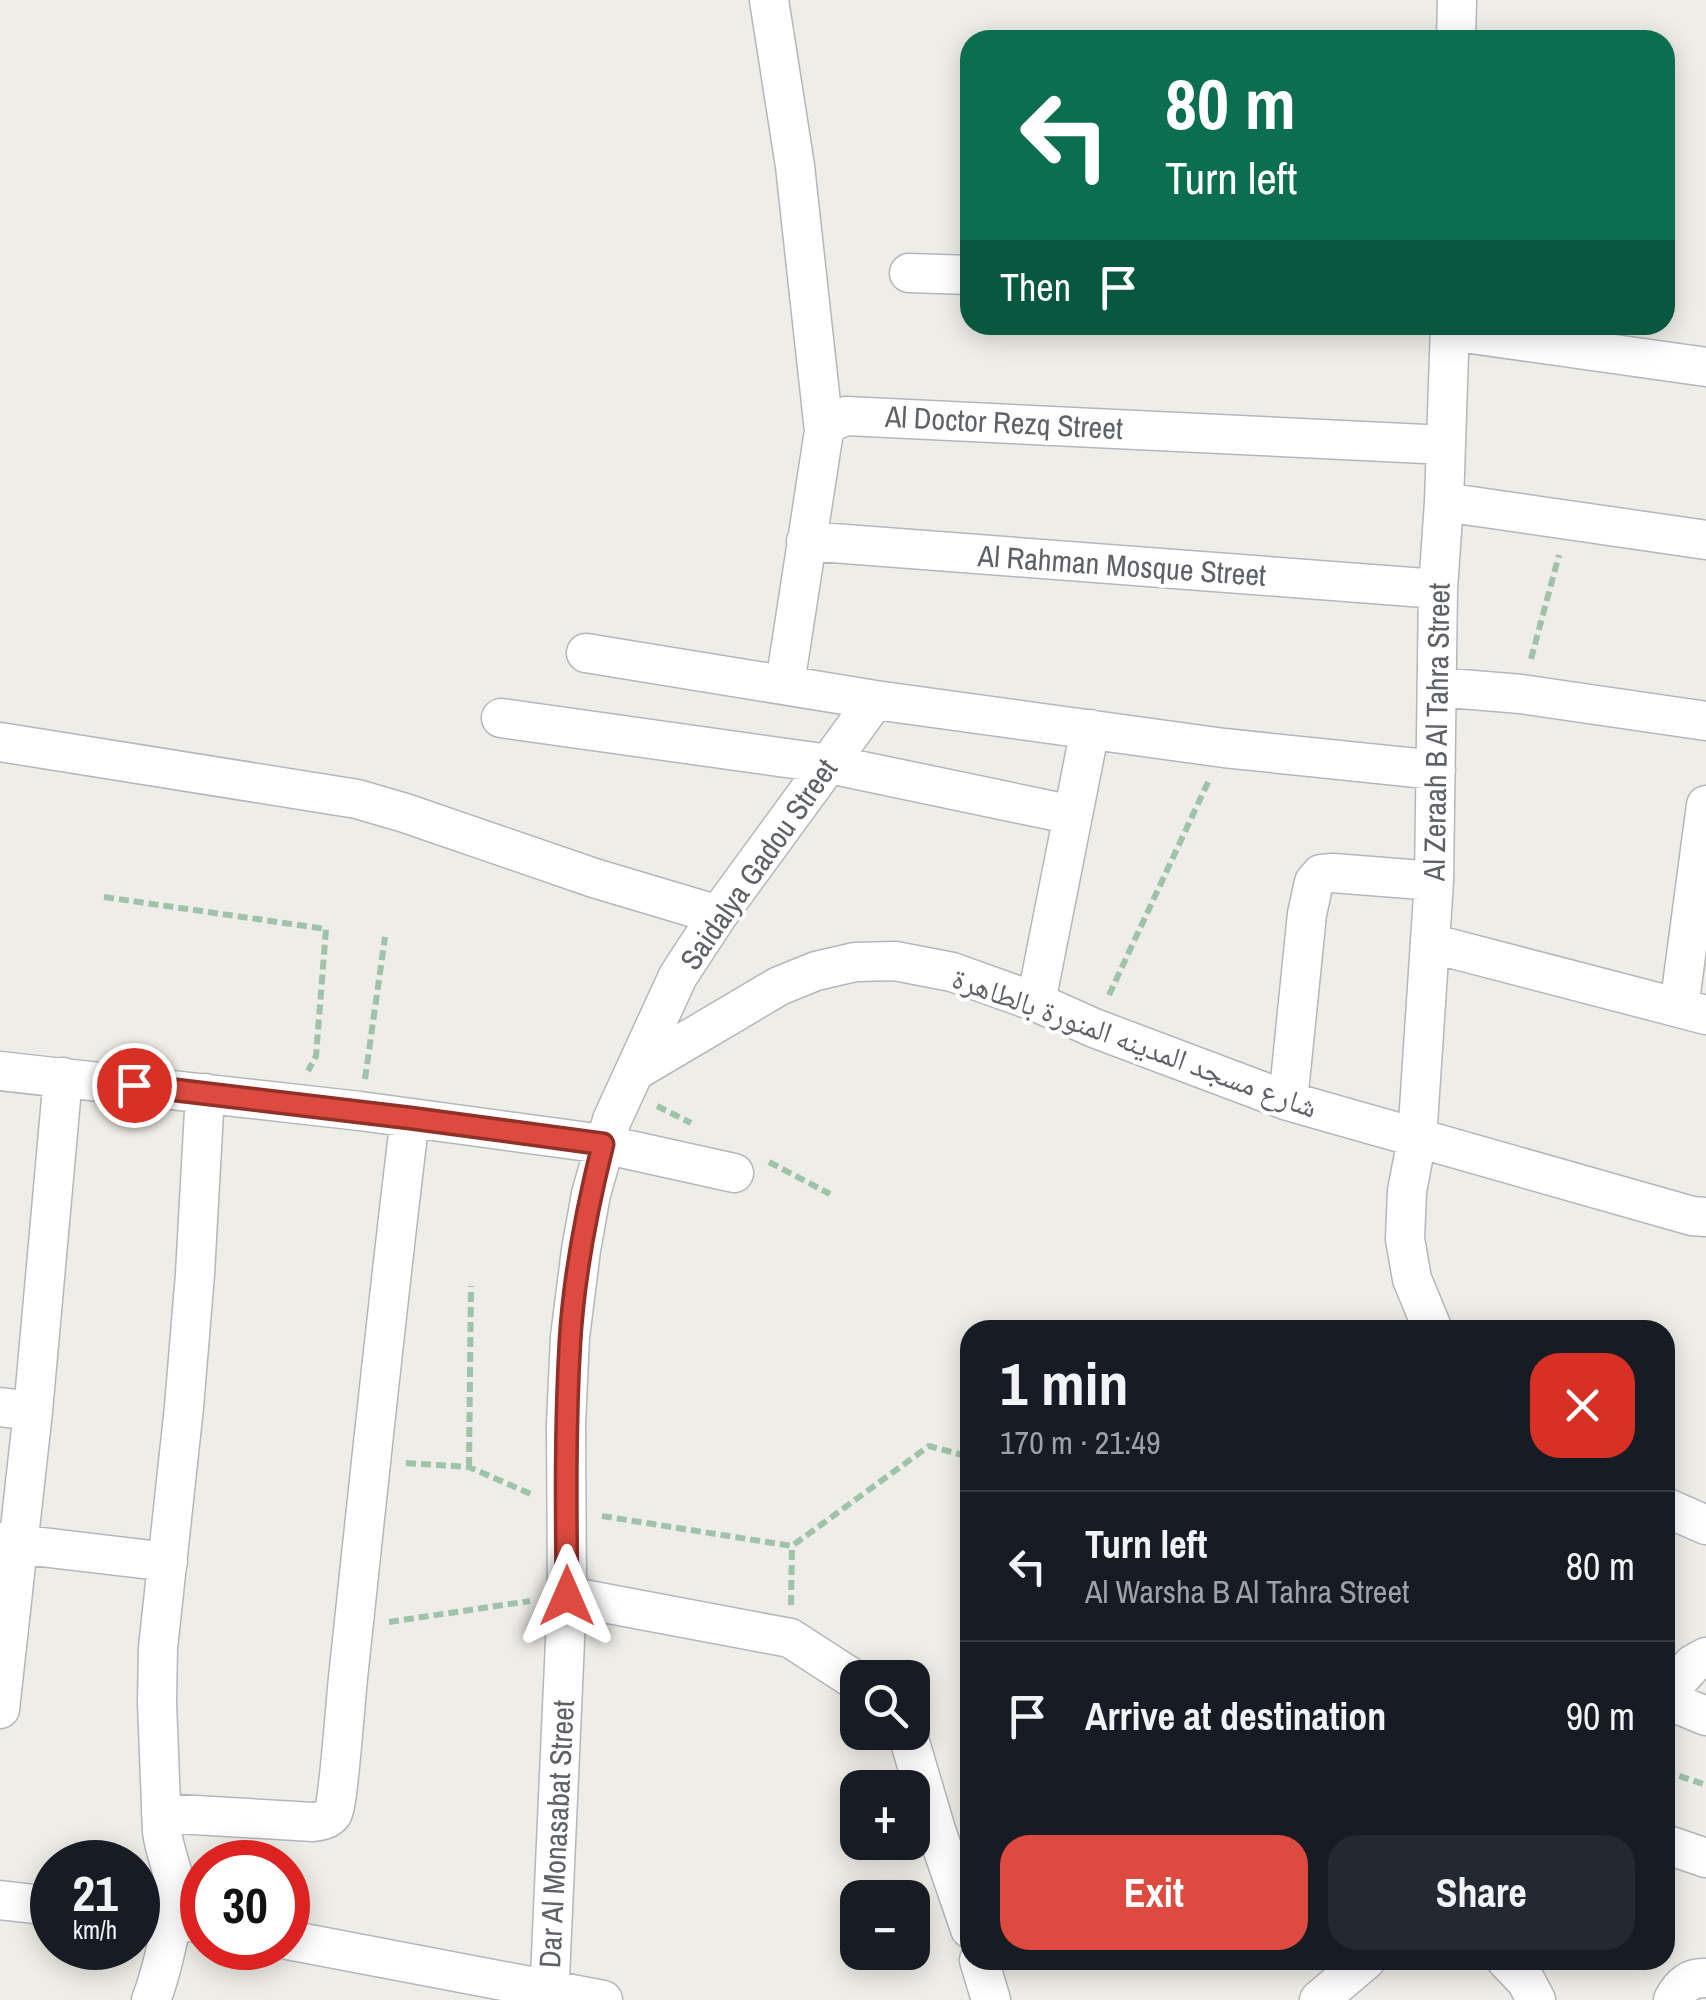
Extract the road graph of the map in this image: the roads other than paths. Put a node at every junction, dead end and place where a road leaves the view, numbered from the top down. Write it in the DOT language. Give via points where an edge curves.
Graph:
graph roads {
  1 [pos="769,0"];
  2 [pos="1457,0"];
  3 [pos="1456,30"];
  4 [pos="909,273"];
  5 [pos="960,275"];
  6 [pos="1450,335"];
  7 [pos="1495,335"];
  8 [pos="1706,368"];
  9 [pos="824,432"];
  10 [pos="1446,445"];
  11 [pos="1444,502"];
  12 [pos="1706,540"];
  13 [pos="806,541"];
  14 [pos="1438,589"];
  15 [pos="586,654"];
  16 [pos="785,684"];
  17 [pos="1437,686"];
  18 [pos="875,700"];
  19 [pos="501,718"];
  20 [pos="1706,721"];
  21 [pos="1090,729"];
  22 [pos="0,742"];
  23 [pos="829,764"];
  24 [pos="1436,770"];
  25 [pos="1706,805"];
  26 [pos="1073,815"];
  27 [pos="1705,815"];
  28 [pos="1434,881"];
  29 [pos="718,915"];
  30 [pos="1430,943"];
  31 [pos="1036,1002"];
  32 [pos="1693,1011"];
  33 [pos="637,1070"];
  34 [pos="0,1071"];
  35 [pos="64,1077"];
  36 [pos="205,1093"];
  37 [pos="1288,1101"];
  38 [pos="410,1118"];
  39 [pos="1418,1139"];
  40 [pos="603,1144"];
  41 [pos="734,1173"];
  42 [pos="1706,1217"];
  43 [pos="1429,1320"];
  44 [pos="16,1409"];
  45 [pos="1675,1512"];
  46 [pos="1706,1525"];
  47 [pos="9,1542"];
  48 [pos="168,1562"];
  49 [pos="567,1596"];
  50 [pos="1706,1656"];
  51 [pos="840,1670"];
  52 [pos="1675,1682"];
  53 [pos="1675,1694"];
  54 [pos="0,1709"];
  55 [pos="1706,1716"];
  56 [pos="912,1750"];
  57 [pos="161,1813"];
  58 [pos="1675,1847"];
  59 [pos="1706,1858"];
  60 [pos="0,1900"];
  61 [pos="960,1900"];
  62 [pos="30,1903"];
  63 [pos="170,1919"];
  64 [pos="310,1945"];
  65 [pos="982,1970"];
  66 [pos="1354,1970"];
  67 [pos="1515,1970"];
  68 [pos="1706,1978"];
  69 [pos="549,1994"];
  70 [pos="151,2000"];
  71 [pos="603,2000"];
  72 [pos="992,2000"];
  73 [pos="1319,2000"];
  74 [pos="1536,2000"];
  75 [pos="1674,2000"];
  1 -- 9 [label="street" via="796,166"];
  2 -- 3 [label="street"];
  4 -- 5 [label="street"];
  6 -- 10 [label="street, Al Zeraah B Al Tahra Street"];
  7 -- 8 [label="street"];
  9 -- 10 [label="street, Al Doctor Rezq Street" via="832,422 856,415"];
  9 -- 13 [label="street"];
  10 -- 11 [label="street, Al Zeraah B Al Tahra Street"];
  11 -- 12 [label="street"];
  11 -- 14 [label="street, Al Zeraah B Al Tahra Street"];
  13 -- 14 [label="street, Al Rahman Mosque Street"];
  13 -- 16 [label="street"];
  14 -- 17 [label="street, Al Zeraah B Al Tahra Street"];
  15 -- 16 [label="street"];
  16 -- 18 [label="street"];
  17 -- 20 [label="street"];
  17 -- 24 [label="street, Al Zeraah B Al Tahra Street"];
  18 -- 21 [label="street"];
  18 -- 23 [label="street, Saidalya Gadou Street"];
  19 -- 23 [label="street"];
  21 -- 24 [label="street"];
  21 -- 26 [label="street"];
  22 -- 29 [label="street" via="357,800"];
  23 -- 26 [label="street"];
  23 -- 29 [label="street, Saidalya Gadou Street"];
  24 -- 28 [label="street, Al Zeraah B Al Tahra Street"];
  25 -- 27 [label="street"];
  26 -- 31 [label="street"];
  27 -- 32 [label="street"];
  28 -- 30 [label="street, Al Zeraah B Al Tahra Street"];
  28 -- 37 [label="street" via="1334,873 1314,882"];
  29 -- 33 [label="street, Saidalya Gadou Street" via="678,976"];
  30 -- 32 [label="street"];
  30 -- 39 [label="street, Al Zeraah B Al Tahra Street"];
  31 -- 33 [label="street, شارع مسجد المدينه المنورة بالطاهرة" via="952,972 895,960 855,962 779,986"];
  31 -- 37 [label="street, شارع مسجد المدينه المنورة بالطاهرة"];
  33 -- 40 [label="street, Saidalya Gadou Street"];
  34 -- 35 [label="street"];
  35 -- 36 [label="street"];
  35 -- 44 [label="street"];
  36 -- 38 [label="street"];
  36 -- 48 [label="street"];
  37 -- 39 [label="street, شارع مسجد المدينه المنورة بالطاهرة"];
  38 -- 40 [label="street"];
  38 -- 57 [label="street" via="336,1806 332,1816 313,1822"];
  39 -- 42 [label="street, شارع مسجد المدينه المنورة بالطاهرة"];
  39 -- 43 [label="street, Al Zeraah B Al Tahra Street" via="1405,1239"];
  40 -- 41 [label="street"];
  40 -- 49 [label="street, Dar Al Monasabat Street" via="570,1337"];
  44 -- 47 [label="street"];
  45 -- 46 [label="street"];
  47 -- 48 [label="street"];
  47 -- 54 [label="street"];
  48 -- 57 [label="street" via="158,1648"];
  49 -- 51 [label="street" via="790,1638"];
  49 -- 69 [label="street, Dar Al Monasabat Street"];
  50 -- 52 [label="street"];
  53 -- 55 [label="street"];
  56 -- 61 [label="street"];
  57 -- 63 [label="street" via="176,1890"];
  58 -- 59 [label="street"];
  60 -- 62 [label="street"];
  63 -- 70 [label="street"];
  64 -- 69 [label="street"];
  65 -- 72 [label="street"];
  66 -- 73 [label="street"];
  67 -- 74 [label="street"];
  68 -- 75 [label="street" via="1688,1981"];
  69 -- 71 [label="street"];
}
